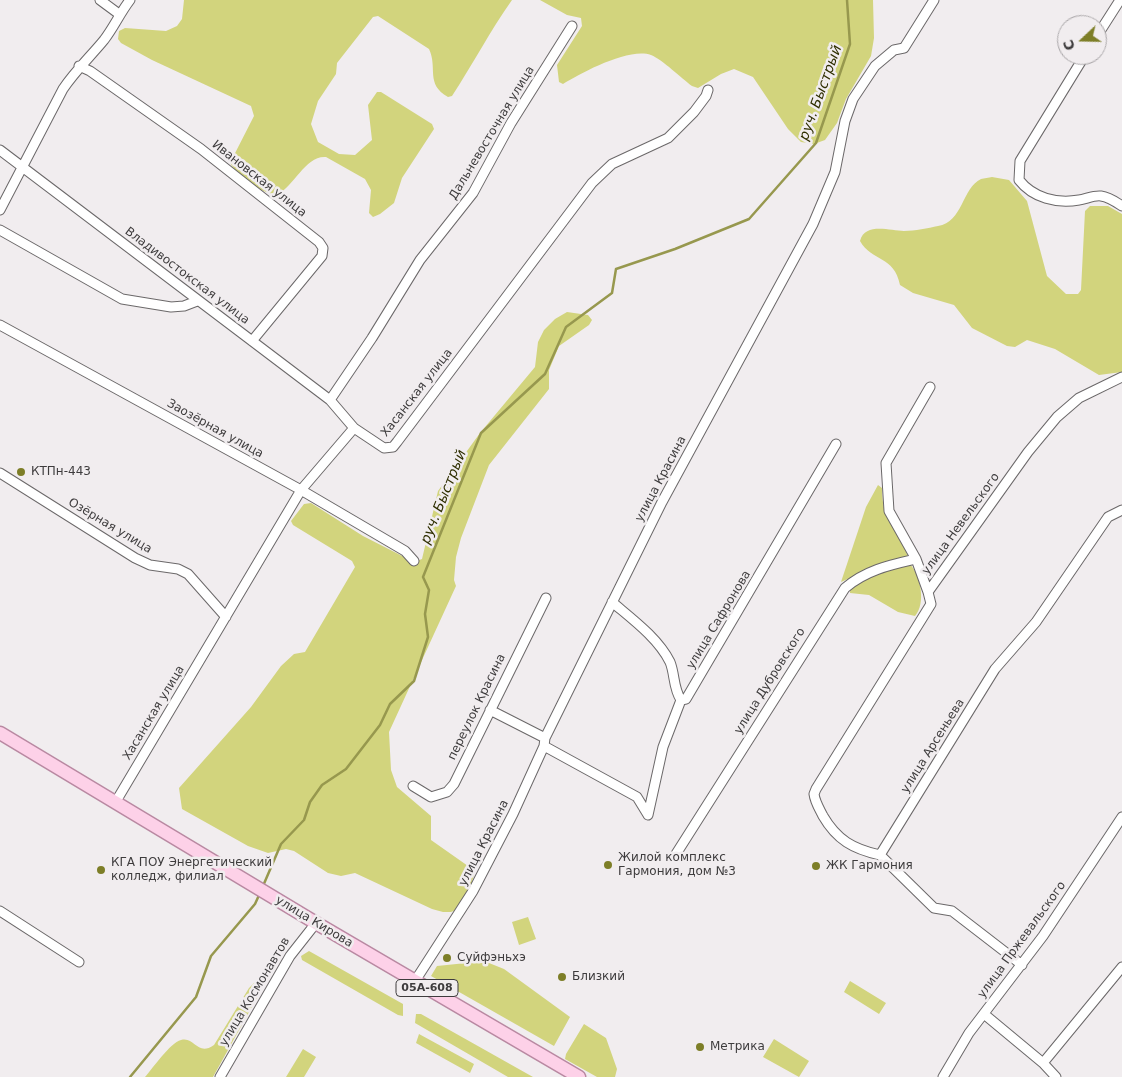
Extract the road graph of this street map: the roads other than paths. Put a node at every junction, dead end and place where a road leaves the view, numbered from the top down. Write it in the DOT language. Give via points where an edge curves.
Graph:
graph roads {
  1 [pos="100,0"];
  2 [pos="130,0"];
  3 [pos="934,0"];
  4 [pos="1120,0"];
  5 [pos="119,14"];
  6 [pos="1107,20"];
  7 [pos="572,26"];
  8 [pos="1079,65"];
  9 [pos="80,66"];
  10 [pos="708,90"];
  11 [pos="0,150"];
  12 [pos="24,167"];
  13 [pos="1122,206"];
  14 [pos="0,210"];
  15 [pos="0,230"];
  16 [pos="197,301"];
  17 [pos="0,325"];
  18 [pos="252,341"];
  19 [pos="1122,377"];
  20 [pos="930,387"];
  21 [pos="330,400"];
  22 [pos="354,428"];
  23 [pos="836,444"];
  24 [pos="0,474"];
  25 [pos="301,490"];
  26 [pos="1122,510"];
  27 [pos="916,559"];
  28 [pos="414,562"];
  29 [pos="928,592"];
  30 [pos="546,598"];
  31 [pos="612,602"];
  32 [pos="226,617"];
  33 [pos="681,700"];
  34 [pos="490,710"];
  35 [pos="0,733"];
  36 [pos="544,742"];
  37 [pos="413,786"];
  38 [pos="115,803"];
  39 [pos="1122,817"];
  40 [pos="676,854"];
  41 [pos="880,855"];
  42 [pos="0,911"];
  43 [pos="316,923"];
  44 [pos="79,962"];
  45 [pos="1022,965"];
  46 [pos="1122,967"];
  47 [pos="415,981"];
  48 [pos="984,1014"];
  49 [pos="1043,1063"];
  50 [pos="220,1077"];
  51 [pos="579,1077"];
  52 [pos="943,1077"];
  53 [pos="1056,1077"];
  1 -- 5 [label="street"];
  2 -- 5 [label="street"];
  3 -- 31 [label="street, улица Красина" via="904,48 894,50 875,66 853,99 845,121 835,172 813,224 662,502"];
  4 -- 6 [label="street"];
  5 -- 9 [label="street" via="105,39"];
  7 -- 21 [label="street, Дальневосточная улица" via="510,123 473,194 420,260"];
  8 -- 13 [label="street" via="1020,161 1017,173 1022,184 1050,200 1073,201 1099,195"];
  9 -- 12 [label="street" via="63,89"];
  9 -- 18 [label="street, Ивановская улица" via="201,149 323,248 322,256"];
  10 -- 22 [label="street, Хасанская улица" via="694,112 668,138 612,164 592,183 393,446 384,448"];
  11 -- 12 [label="street, Владивостокская улица"];
  12 -- 14 [label="street"];
  12 -- 16 [label="street, Владивостокская улица"];
  15 -- 16 [label="street" via="122,299 171,307"];
  16 -- 18 [label="street, Владивостокская улица"];
  17 -- 25 [label="street, Заозёрная улица"];
  18 -- 21 [label="street, Владивостокская улица"];
  19 -- 29 [label="street, улица Невельского" via="1079,398 1057,417 1028,452"];
  20 -- 27 [label="street" via="886,463 889,511"];
  21 -- 22 [label="street, Владивостокская улица"];
  22 -- 25 [label="street, Хасанская улица"];
  23 -- 33 [label="street, улица Сафронова" via="686,699"];
  24 -- 32 [label="street, Озёрная улица" via="135,558 188,574"];
  25 -- 28 [label="street, Заозёрная улица" via="405,551"];
  25 -- 32 [label="street, Хасанская улица"];
  26 -- 41 [label="street, улица Арсеньева" via="1108,517 1036,622 995,669"];
  27 -- 29 [label="street"];
  27 -- 40 [label="street, улица Дубровского" via="858,576 845,588"];
  29 -- 41 [label="street, улица Невельского" via="931,604 814,794 838,838 856,848"];
  30 -- 34 [label="street, переулок Красина"];
  31 -- 33 [label="street" via="664,654 671,664 674,688"];
  31 -- 36 [label="street, улица Красина"];
  32 -- 38 [label="street, Хасанская улица"];
  33 -- 36 [label="street, улица Сафронова" via="663,747 648,816 637,797"];
  34 -- 36 [label="street"];
  34 -- 37 [label="street, переулок Красина" via="447,792 431,797"];
  35 -- 38 [label="main road, улица Кирова / 05А-608"];
  36 -- 47 [label="street, улица Красина" via="513,814 473,891"];
  38 -- 43 [label="main road, улица Кирова / 05А-608"];
  39 -- 45 [label="street, улица Пржевальского"];
  41 -- 45 [label="street" via="934,908 952,911"];
  42 -- 44 [label="street"];
  43 -- 47 [label="main road, улица Кирова / 05А-608"];
  43 -- 50 [label="street, улица Космонавтов" via="286,962"];
  45 -- 48 [label="street, улица Пржевальского"];
  46 -- 49 [label="street"];
  47 -- 51 [label="main road, улица Кирова / 05А-608"];
  48 -- 49 [label="street"];
  48 -- 52 [label="street, улица Пржевальского"];
  49 -- 53 [label="street"];
}
